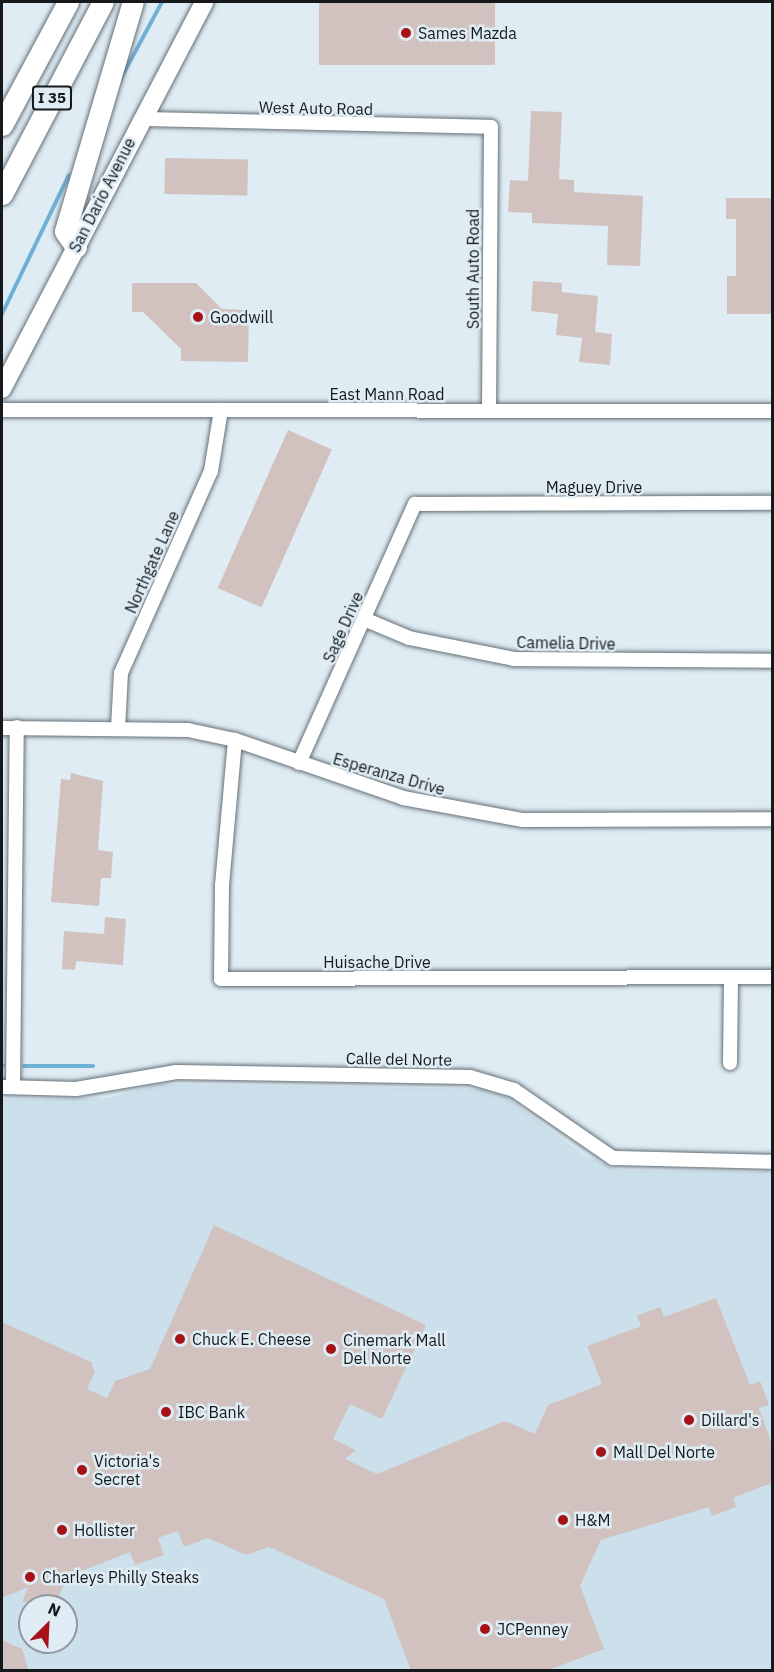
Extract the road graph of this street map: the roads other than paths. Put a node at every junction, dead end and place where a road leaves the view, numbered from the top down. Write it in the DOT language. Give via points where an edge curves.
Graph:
graph roads {
  1 [pos="68,2"];
  2 [pos="104,2"];
  3 [pos="133,2"];
  4 [pos="204,2"];
  5 [pos="141,119"];
  6 [pos="2,125"];
  7 [pos="490,127"];
  8 [pos="2,194"];
  9 [pos="76,247"];
  10 [pos="27,336"];
  11 [pos="2,360"];
  12 [pos="2,389"];
  13 [pos="2,410"];
  14 [pos="220,410"];
  15 [pos="489,411"];
  16 [pos="772,411"];
  17 [pos="772,503"];
  18 [pos="415,504"];
  19 [pos="364,620"];
  20 [pos="772,661"];
  21 [pos="17,727"];
  22 [pos="2,728"];
  23 [pos="118,728"];
  24 [pos="235,740"];
  25 [pos="299,763"];
  26 [pos="772,819"];
  27 [pos="772,976"];
  28 [pos="731,977"];
  29 [pos="730,1063"];
  30 [pos="7,1087"];
  31 [pos="772,1162"];
  1 -- 6 [label="highway, I 35"];
  2 -- 8 [label="highway, I 35"];
  3 -- 9 [label="highway" via="65,231"];
  4 -- 5 [label="main road, San Dario Avenue"];
  5 -- 7 [label="street, West Auto Road"];
  5 -- 9 [label="main road, San Dario Avenue"];
  7 -- 15 [label="street, South Auto Road"];
  9 -- 10 [label="main road, San Dario Avenue"];
  10 -- 11 [label="main road"];
  10 -- 12 [label="main road, San Dario Avenue"];
  13 -- 14 [label="street, East Mann Road"];
  14 -- 15 [label="street, East Mann Road"];
  14 -- 23 [label="street, Northgate Lane" via="211,471 121,673"];
  15 -- 16 [label="street, East Mann Road"];
  17 -- 18 [label="street, Maguey Drive"];
  18 -- 19 [label="street, Sage Drive"];
  19 -- 20 [label="street, Camelia Drive" via="409,638 514,659"];
  19 -- 25 [label="street, Sage Drive"];
  21 -- 22 [label="street, Esperanza Drive"];
  21 -- 23 [label="street, Esperanza Drive"];
  21 -- 30 [label="street"];
  23 -- 24 [label="street, Esperanza Drive" via="188,730"];
  24 -- 25 [label="street, Esperanza Drive"];
  24 -- 28 [label="street, Huisache Drive" via="222,885 221,979"];
  25 -- 26 [label="street, Esperanza Drive" via="403,798 523,820"];
  27 -- 28 [label="street, Huisache Drive"];
  28 -- 29 [label="street"];
  30 -- 31 [label="street, Calle del Norte" via="105,1086 177,1072 470,1077 514,1090 613,1158"];
}
